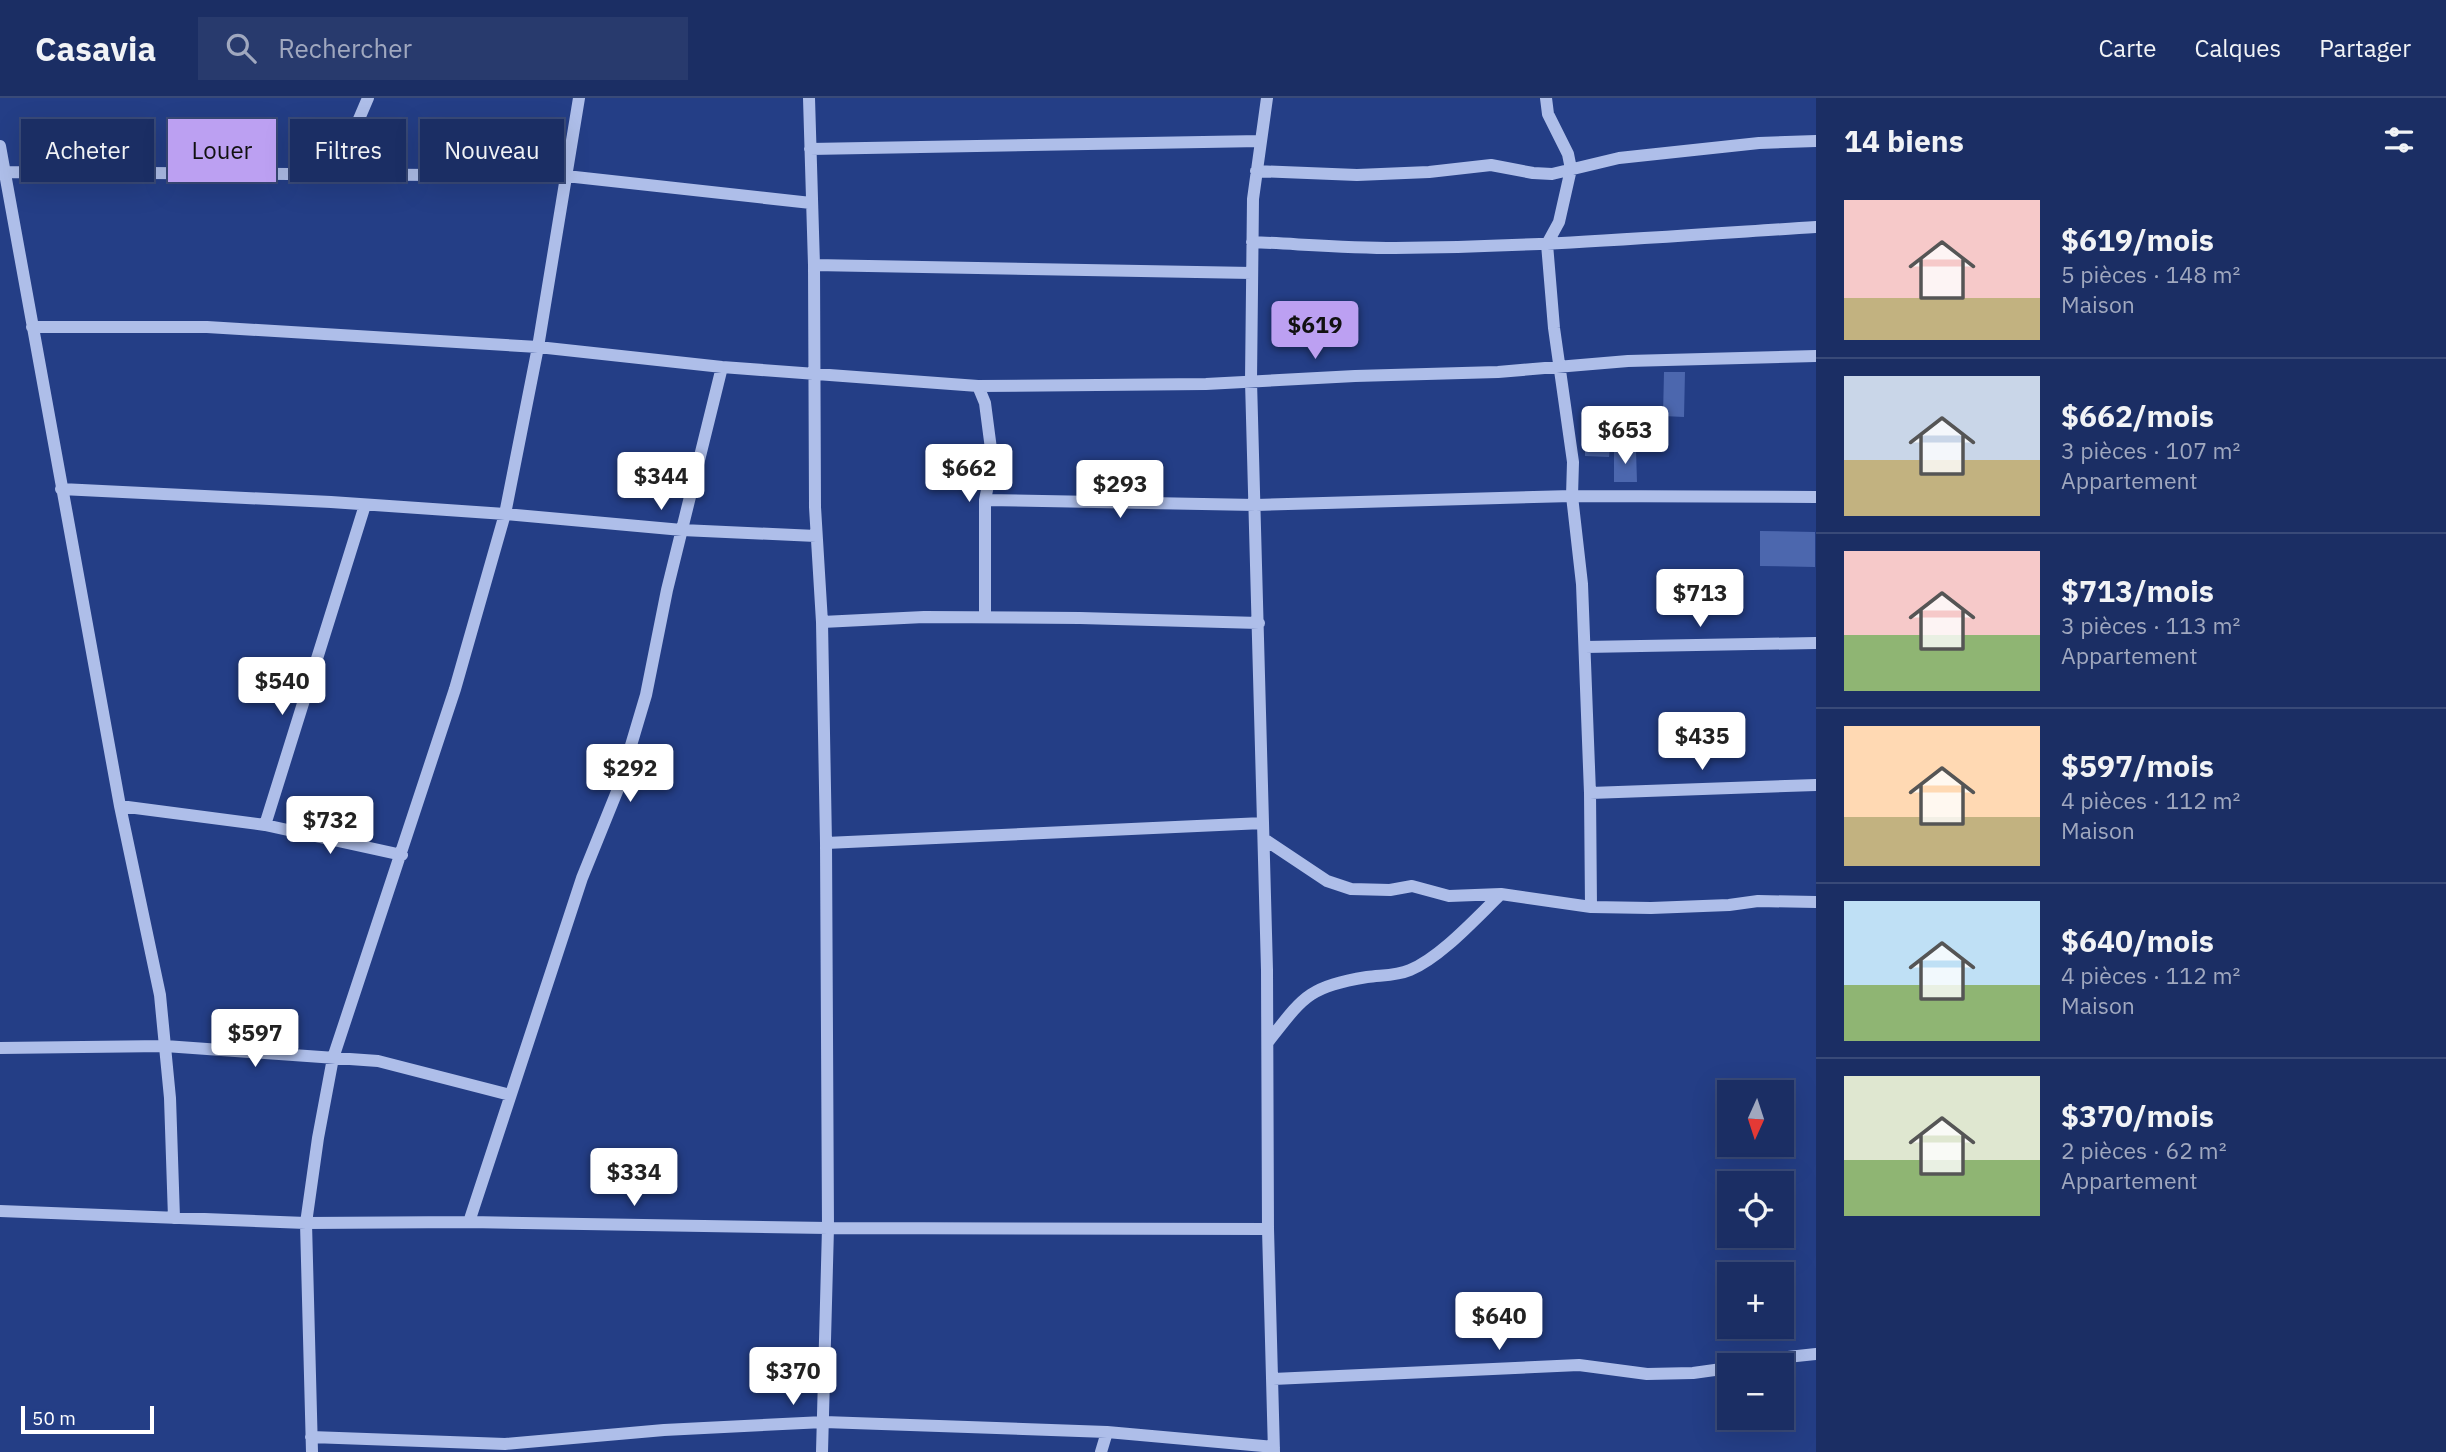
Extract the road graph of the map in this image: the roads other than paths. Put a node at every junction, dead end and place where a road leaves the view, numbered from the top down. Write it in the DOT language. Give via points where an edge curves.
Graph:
graph roads {
  1 [pos="368,98"];
  2 [pos="579,98"];
  3 [pos="809,98"];
  4 [pos="1267,98"];
  5 [pos="1546,98"];
  6 [pos="359,119"];
  7 [pos="1261,141"];
  8 [pos="1816,141"];
  9 [pos="0,146"];
  10 [pos="810,149"];
  11 [pos="1571,169"];
  12 [pos="1256,171"];
  13 [pos="2,172"];
  14 [pos="290,175"];
  15 [pos="406,175"];
  16 [pos="566,176"];
  17 [pos="811,203"];
  18 [pos="1816,227"];
  19 [pos="1252,242"];
  20 [pos="1547,244"];
  21 [pos="814,265"];
  22 [pos="1252,273"];
  23 [pos="32,327"];
  24 [pos="538,347"];
  25 [pos="1816,356"];
  26 [pos="1559,366"];
  27 [pos="722,367"];
  28 [pos="814,375"];
  29 [pos="1251,381"];
  30 [pos="978,386"];
  31 [pos="61,489"];
  32 [pos="1572,496"];
  33 [pos="1816,497"];
  34 [pos="985,500"];
  35 [pos="365,505"];
  36 [pos="1256,505"];
  37 [pos="505,514"];
  38 [pos="682,530"];
  39 [pos="816,536"];
  40 [pos="985,617"];
  41 [pos="822,622"];
  42 [pos="1259,623"];
  43 [pos="1816,643"];
  44 [pos="1585,647"];
  45 [pos="1816,785"];
  46 [pos="1590,793"];
  47 [pos="120,806"];
  48 [pos="1264,823"];
  49 [pos="265,825"];
  50 [pos="1264,839"];
  51 [pos="826,843"];
  52 [pos="402,855"];
  53 [pos="1501,894"];
  54 [pos="1816,902"];
  55 [pos="1591,907"];
  56 [pos="1268,1042"];
  57 [pos="165,1046"];
  58 [pos="0,1048"];
  59 [pos="332,1058"];
  60 [pos="510,1095"];
  61 [pos="0,1211"];
  62 [pos="174,1218"];
  63 [pos="469,1222"];
  64 [pos="306,1223"];
  65 [pos="828,1228"];
  66 [pos="1268,1229"];
  67 [pos="1816,1354"];
  68 [pos="1794,1356"];
  69 [pos="1717,1370"];
  70 [pos="1273,1379"];
  71 [pos="824,1422"];
  72 [pos="1107,1432"];
  73 [pos="311,1437"];
  74 [pos="505,1448"];
  75 [pos="1274,1449"];
  76 [pos="312,1452"];
  77 [pos="822,1452"];
  78 [pos="1101,1452"];
  1 -- 6 [label="street"];
  2 -- 16 [label="street"];
  3 -- 10 [label="street"];
  4 -- 7 [label="street"];
  5 -- 11 [label="street"];
  7 -- 10 [label="street"];
  7 -- 12 [label="street"];
  8 -- 11 [label="street" via="1619,158"];
  9 -- 13 [label="street"];
  10 -- 17 [label="street"];
  11 -- 12 [label="street" via="1552,174 1491,165 1357,175"];
  11 -- 20 [label="street" via="1559,222"];
  12 -- 19 [label="street"];
  13 -- 14 [label="street"];
  13 -- 23 [label="street"];
  15 -- 16 [label="street"];
  16 -- 17 [label="street"];
  16 -- 24 [label="street"];
  17 -- 21 [label="street"];
  18 -- 20 [label="street"];
  19 -- 20 [label="street" via="1392,248"];
  19 -- 22 [label="street"];
  20 -- 26 [label="street"];
  21 -- 22 [label="street"];
  21 -- 28 [label="street"];
  22 -- 29 [label="street"];
  23 -- 24 [label="street" via="207,327"];
  23 -- 31 [label="street"];
  24 -- 27 [label="street"];
  24 -- 37 [label="street"];
  25 -- 26 [label="street"];
  26 -- 29 [label="street"];
  26 -- 32 [label="street" via="1573,462"];
  27 -- 28 [label="street"];
  27 -- 38 [label="street"];
  28 -- 30 [label="street"];
  28 -- 39 [label="street"];
  29 -- 30 [label="street"];
  29 -- 36 [label="street"];
  30 -- 34 [label="street" via="991,449"];
  31 -- 35 [label="street"];
  31 -- 47 [label="street"];
  32 -- 33 [label="street"];
  32 -- 36 [label="street"];
  32 -- 44 [label="street"];
  34 -- 36 [label="street"];
  34 -- 40 [label="street"];
  35 -- 37 [label="street"];
  35 -- 49 [label="street"];
  36 -- 42 [label="street"];
  37 -- 38 [label="street"];
  37 -- 52 [label="street"];
  38 -- 39 [label="street"];
  38 -- 60 [label="street" via="646,695 618,789 582,878"];
  39 -- 41 [label="street"];
  40 -- 41 [label="street"];
  40 -- 42 [label="street"];
  41 -- 51 [label="street"];
  42 -- 48 [label="street"];
  43 -- 44 [label="street"];
  44 -- 46 [label="street"];
  45 -- 46 [label="street"];
  46 -- 55 [label="street"];
  47 -- 49 [label="street"];
  47 -- 57 [label="street" via="160,995"];
  48 -- 50 [label="street"];
  48 -- 51 [label="street"];
  49 -- 52 [label="street"];
  50 -- 53 [label="street" via="1326,881 1351,889 1412,886 1449,896"];
  50 -- 56 [label="street"];
  51 -- 65 [label="street"];
  52 -- 59 [label="street"];
  53 -- 55 [label="street"];
  53 -- 56 [label="street" via="1456,938 1414,968 1337,982 1310,993"];
  54 -- 55 [label="street"];
  56 -- 66 [label="street"];
  57 -- 58 [label="street"];
  57 -- 59 [label="street"];
  57 -- 62 [label="street"];
  59 -- 60 [label="street" via="378,1061"];
  59 -- 64 [label="street"];
  60 -- 63 [label="street"];
  61 -- 62 [label="street"];
  62 -- 64 [label="street"];
  63 -- 64 [label="street"];
  63 -- 65 [label="street"];
  64 -- 73 [label="street"];
  65 -- 66 [label="street"];
  65 -- 71 [label="street"];
  66 -- 70 [label="street"];
  67 -- 68 [label="street"];
  69 -- 70 [label="street" via="1647,1374 1579,1365"];
  70 -- 75 [label="street"];
  71 -- 72 [label="street"];
  71 -- 74 [label="street" via="664,1430"];
  71 -- 77 [label="street"];
  72 -- 75 [label="street"];
  72 -- 78 [label="street"];
  73 -- 74 [label="street"];
  73 -- 76 [label="street"];
}
